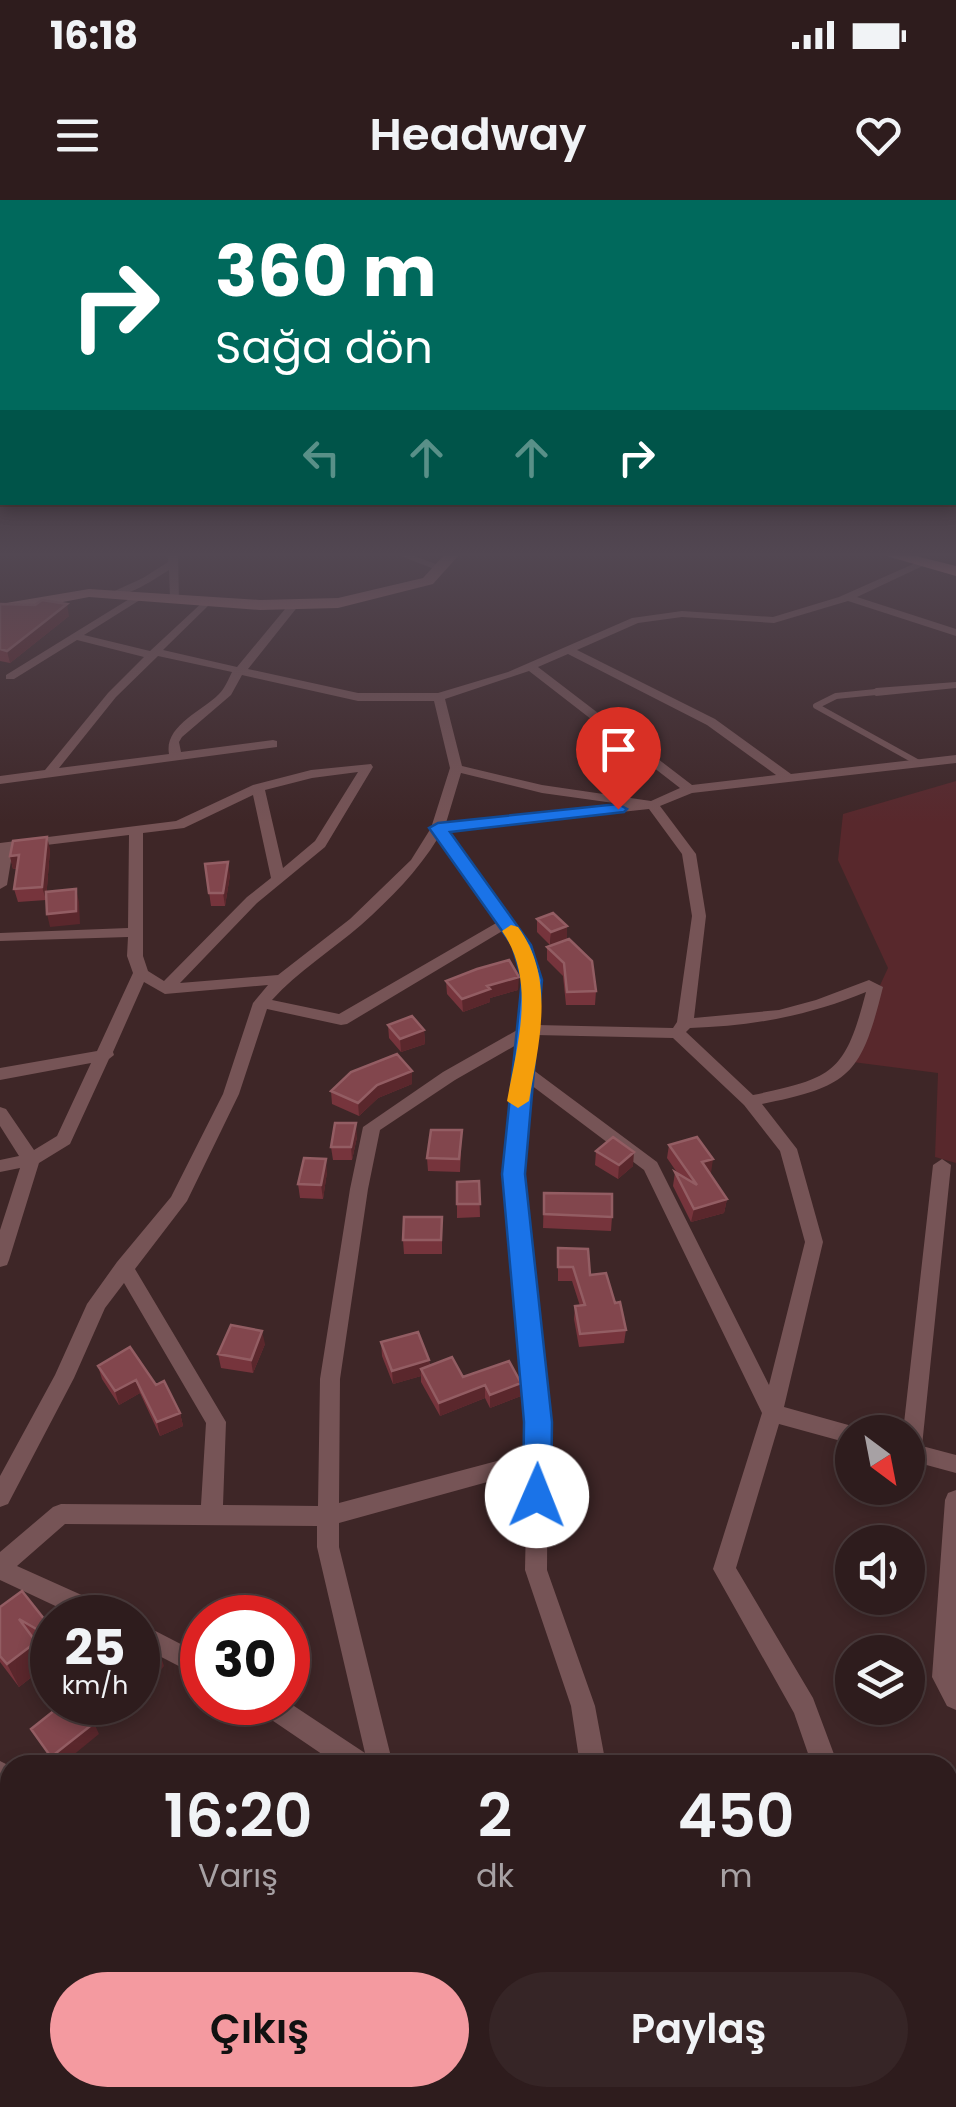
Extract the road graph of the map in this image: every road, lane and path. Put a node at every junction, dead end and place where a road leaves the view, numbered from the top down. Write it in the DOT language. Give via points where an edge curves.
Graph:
graph roads {
  1 [pos="60,644"];
  2 [pos="111,644"];
  3 [pos="162,644"];
  4 [pos="262,644"];
  5 [pos="582,644"];
  6 [pos="568,650"];
  7 [pos="153,653"];
  8 [pos="530,666"];
  9 [pos="239,671"];
  10 [pos="5,676"];
  11 [pos="956,685"];
  12 [pos="0,688"];
  13 [pos="876,692"];
  14 [pos="439,697"];
  15 [pos="273,744"];
  16 [pos="176,755"];
  17 [pos="956,759"];
  18 [pos="919,763"];
  19 [pos="456,768"];
  20 [pos="51,770"];
  21 [pos="787,777"];
  22 [pos="0,780"];
  23 [pos="258,788"];
  24 [pos="689,789"];
  25 [pos="652,805"];
  26 [pos="438,828"];
  27 [pos="136,832"];
  28 [pos="4,846"];
  29 [pos="278,879"];
  30 [pos="0,885"];
  31 [pos="506,922"];
  32 [pos="137,932"];
  33 [pos="0,937"];
  34 [pos="141,973"];
  35 [pos="282,979"];
  36 [pos="165,989"];
  37 [pos="261,1003"];
  38 [pos="681,1028"];
  39 [pos="530,1030"];
  40 [pos="106,1055"];
  41 [pos="523,1071"];
  42 [pos="0,1074"];
  43 [pos="750,1101"];
  44 [pos="0,1113"];
  45 [pos="31,1160"];
  46 [pos="0,1166"];
  47 [pos="956,1194"];
  48 [pos="0,1260"];
  49 [pos="124,1268"];
  50 [pos="772,1413"];
  51 [pos="913,1415"];
  52 [pos="835,1431"];
  53 [pos="925,1455"];
  54 [pos="538,1460"];
  55 [pos="956,1464"];
  56 [pos="0,1497"];
  57 [pos="956,1500"];
  58 [pos="212,1514"];
  59 [pos="328,1516"];
  60 [pos="0,1568"];
  61 [pos="58,1595"];
  62 [pos="956,1698"];
  63 [pos="300,1725"];
  64 [pos="345,1755"];
  65 [pos="378,1755"];
  66 [pos="592,1755"];
  67 [pos="821,1755"];
  1 -- 10 [label="street"];
  2 -- 7 [label="street"];
  3 -- 7 [label="street"];
  4 -- 9 [label="street"];
  5 -- 6 [label="street"];
  6 -- 8 [label="street"];
  6 -- 21 [label="street" via="711,722"];
  7 -- 9 [label="street"];
  7 -- 20 [label="street"];
  8 -- 14 [label="street"];
  8 -- 24 [label="street"];
  9 -- 14 [label="street" via="358,697"];
  9 -- 16 [label="street" via="227,692 177,736"];
  10 -- 12 [label="street"];
  11 -- 13 [label="street"];
  13 -- 18 [label="lane" via="836,696 816,706"];
  14 -- 19 [label="street"];
  15 -- 16 [label="street"];
  16 -- 20 [label="street"];
  17 -- 18 [label="street"];
  18 -- 21 [label="street"];
  19 -- 25 [label="street" via="542,790"];
  19 -- 26 [label="street"];
  20 -- 22 [label="street"];
  21 -- 24 [label="street"];
  23 -- 27 [label="street" via="179,825"];
  23 -- 29 [label="street"];
  23 -- 29 [label="street" via="367,767 320,844"];
  24 -- 25 [label="street"];
  25 -- 26 [label="street"];
  25 -- 38 [label="street" via="689,854 699,916"];
  26 -- 31 [label="street"];
  26 -- 35 [label="street" via="416,863"];
  27 -- 28 [label="street"];
  27 -- 32 [label="street"];
  28 -- 30 [label="street"];
  29 -- 36 [label="street"];
  31 -- 37 [label="street" via="341,1020"];
  31 -- 39 [label="street" via="522,945 532,980"];
  32 -- 33 [label="street"];
  32 -- 34 [label="street"];
  34 -- 36 [label="street"];
  34 -- 40 [label="street"];
  35 -- 36 [label="street"];
  35 -- 37 [label="street"];
  37 -- 49 [label="street" via="231,1094 178,1202"];
  38 -- 39 [label="street"];
  38 -- 43 [label="street"];
  38 -- 43 [label="street" via="796,1014 875,986 844,1074 807,1090"];
  39 -- 41 [label="street"];
  39 -- 59 [label="street" via="372,1128 330,1379"];
  40 -- 42 [label="street"];
  40 -- 45 [label="street" via="64,1140"];
  41 -- 50 [label="street" via="651,1166"];
  41 -- 54 [label="street" via="514,1174"];
  43 -- 50 [label="street" via="788,1149 814,1242"];
  44 -- 45 [label="street"];
  45 -- 46 [label="street"];
  45 -- 48 [label="street"];
  47 -- 51 [label="street" via="942,1165"];
  49 -- 56 [label="street" via="97,1304"];
  49 -- 58 [label="street" via="216,1422"];
  50 -- 52 [label="street"];
  50 -- 67 [label="street" via="724,1569 804,1708"];
  53 -- 55 [label="street"];
  54 -- 59 [label="street"];
  54 -- 66 [label="street" via="536,1570 583,1706"];
  57 -- 62 [label="street" via="944,1677"];
  58 -- 59 [label="street"];
  58 -- 60 [label="street" via="62,1514"];
  59 -- 65 [label="street" via="328,1547"];
  60 -- 61 [label="street"];
  63 -- 64 [label="street"];
}
